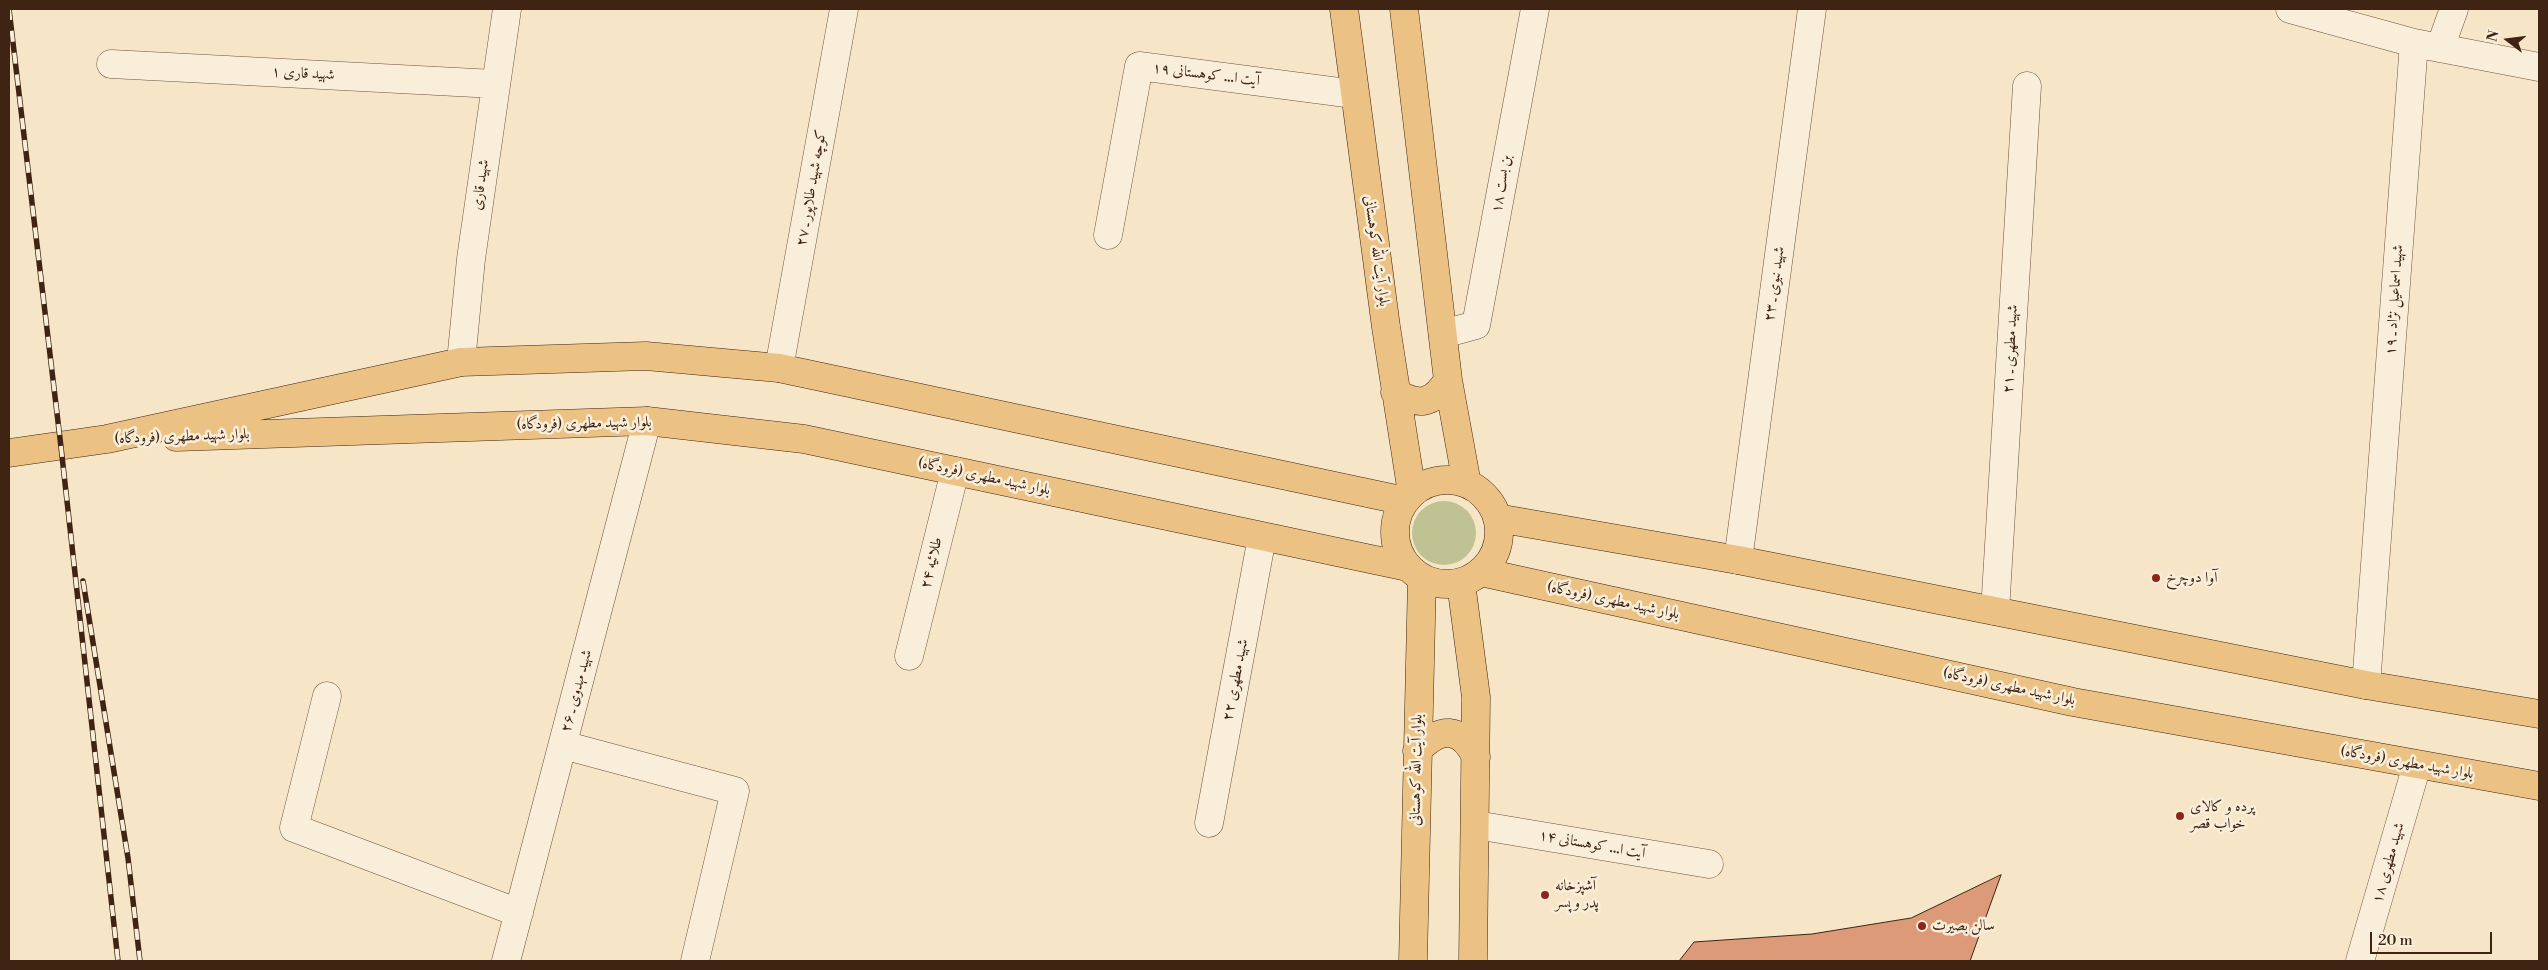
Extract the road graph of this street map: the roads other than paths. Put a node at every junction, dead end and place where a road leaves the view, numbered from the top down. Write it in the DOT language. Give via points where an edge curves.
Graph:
graph roads {
  1 [pos="507,9"];
  2 [pos="844,9"];
  3 [pos="1344,9"];
  4 [pos="1404,9"];
  5 [pos="1535,9"];
  6 [pos="1812,9"];
  7 [pos="2290,9"];
  8 [pos="2454,9"];
  9 [pos="2414,43"];
  10 [pos="2440,48"];
  11 [pos="111,64"];
  12 [pos="2539,68"];
  13 [pos="495,84"];
  14 [pos="2027,86"];
  15 [pos="1354,94"];
  16 [pos="1108,235"];
  17 [pos="1443,334"];
  18 [pos="461,362"];
  19 [pos="779,368"];
  20 [pos="1448,380"];
  21 [pos="1395,392"];
  22 [pos="647,422"];
  23 [pos="107,439"];
  24 [pos="9,453"];
  25 [pos="955,471"];
  26 [pos="1467,484"];
  27 [pos="1409,497"];
  28 [pos="1497,518"];
  29 [pos="1262,537"];
  30 [pos="1738,560"];
  31 [pos="1415,573"];
  32 [pos="1471,578"];
  33 [pos="1995,611"];
  34 [pos="909,656"];
  35 [pos="2366,685"];
  36 [pos="327,696"];
  37 [pos="2539,714"];
  38 [pos="563,745"];
  39 [pos="1417,751"];
  40 [pos="1476,757"];
  41 [pos="2417,765"];
  42 [pos="2539,786"];
  43 [pos="1209,824"];
  44 [pos="1476,825"];
  45 [pos="1709,864"];
  46 [pos="519,913"];
  47 [pos="506,961"];
  48 [pos="695,961"];
  49 [pos="1413,961"];
  50 [pos="1473,961"];
  51 [pos="2360,961"];
  1 -- 13 [label="street, شهید قاری"];
  2 -- 19 [label="street, کوچه شهید طلاپور ـ ۲۷"];
  3 -- 15 [label="main road, بلوار آیت الله کوهستانی"];
  4 -- 17 [label="main road"];
  5 -- 17 [label="street, بن بست ۱۸" via="1476,324"];
  6 -- 30 [label="street, شهید نبوی ـ ۲۳"];
  7 -- 9 [label="street"];
  8 -- 10 [label="street"];
  9 -- 10 [label="street"];
  9 -- 35 [label="street, شهید اسماعیل نژاد ـ ۱۹"];
  10 -- 12 [label="street"];
  11 -- 13 [label="street, شهید قاری ۱"];
  13 -- 18 [label="street, شهید قاری" via="471,259"];
  14 -- 33 [label="street, شهید مطهری ـ ۲۱"];
  15 -- 16 [label="street, آیت ا... کوهستانی ۱۹" via="1139,66"];
  15 -- 21 [label="main road, بلوار آیت الله کوهستانی"];
  17 -- 20 [label="main road"];
  18 -- 19 [label="main road, بلوار شهید مطهری (فرودگاه)" via="646,356"];
  18 -- 23 [label="main road, بلوار شهید مطهری (فرودگاه)"];
  19 -- 27 [label="main road, بلوار شهید مطهری (فرودگاه)"];
  20 -- 21 [label="main road" via="1440,393 1428,401 1410,401"];
  20 -- 26 [label="main road"];
  21 -- 27 [label="main road, بلوار آیت الله کوهستانی"];
  22 -- 23 [label="main road, بلوار شهید مطهری (فرودگاه)"];
  22 -- 25 [label="main road, بلوار شهید مطهری (فرودگاه)" via="804,439"];
  22 -- 38 [label="street, شهید مهدوی ـ ۲۶"];
  23 -- 24 [label="main road"];
  25 -- 29 [label="main road, بلوار شهید مطهری (فرودگاه)"];
  25 -- 34 [label="street, طلائیه ۲۴"];
  26 -- 27 [label="main road" via="1438,480 1424,485"];
  26 -- 28 [label="main road" via="1491,503"];
  27 -- 31 [label="main road" via="1396,517 1394,535 1398,552"];
  28 -- 30 [label="main road"];
  28 -- 32 [label="main road" via="1500,533 1491,561"];
  29 -- 31 [label="main road, بلوار شهید مطهری (فرودگاه)"];
  29 -- 43 [label="street, شهید مطهری ۲۲"];
  30 -- 33 [label="main road"];
  31 -- 32 [label="main road" via="1434,583"];
  31 -- 39 [label="main road, بلوار آیت الله کوهستانی"];
  32 -- 40 [label="main road"];
  32 -- 41 [label="main road, بلوار شهید مطهری (فرودگاه)" via="2073,702"];
  33 -- 35 [label="main road"];
  35 -- 37 [label="main road"];
  36 -- 46 [label="street" via="294,828"];
  38 -- 46 [label="street, شهید مهدوی ـ ۲۶"];
  38 -- 48 [label="street" via="735,791"];
  39 -- 40 [label="main road" via="1429,737 1442,732 1457,735 1468,742"];
  39 -- 49 [label="main road, بلوار آیت الله کوهستانی"];
  40 -- 44 [label="main road"];
  41 -- 42 [label="main road, بلوار شهید مطهری (فرودگاه)"];
  41 -- 51 [label="street, شهید مطهری ۱۸"];
  44 -- 45 [label="street, آیت ا... کوهستانی ۱۴"];
  44 -- 50 [label="main road"];
  46 -- 47 [label="street, شهید مهدوی ـ ۲۶"];
}
